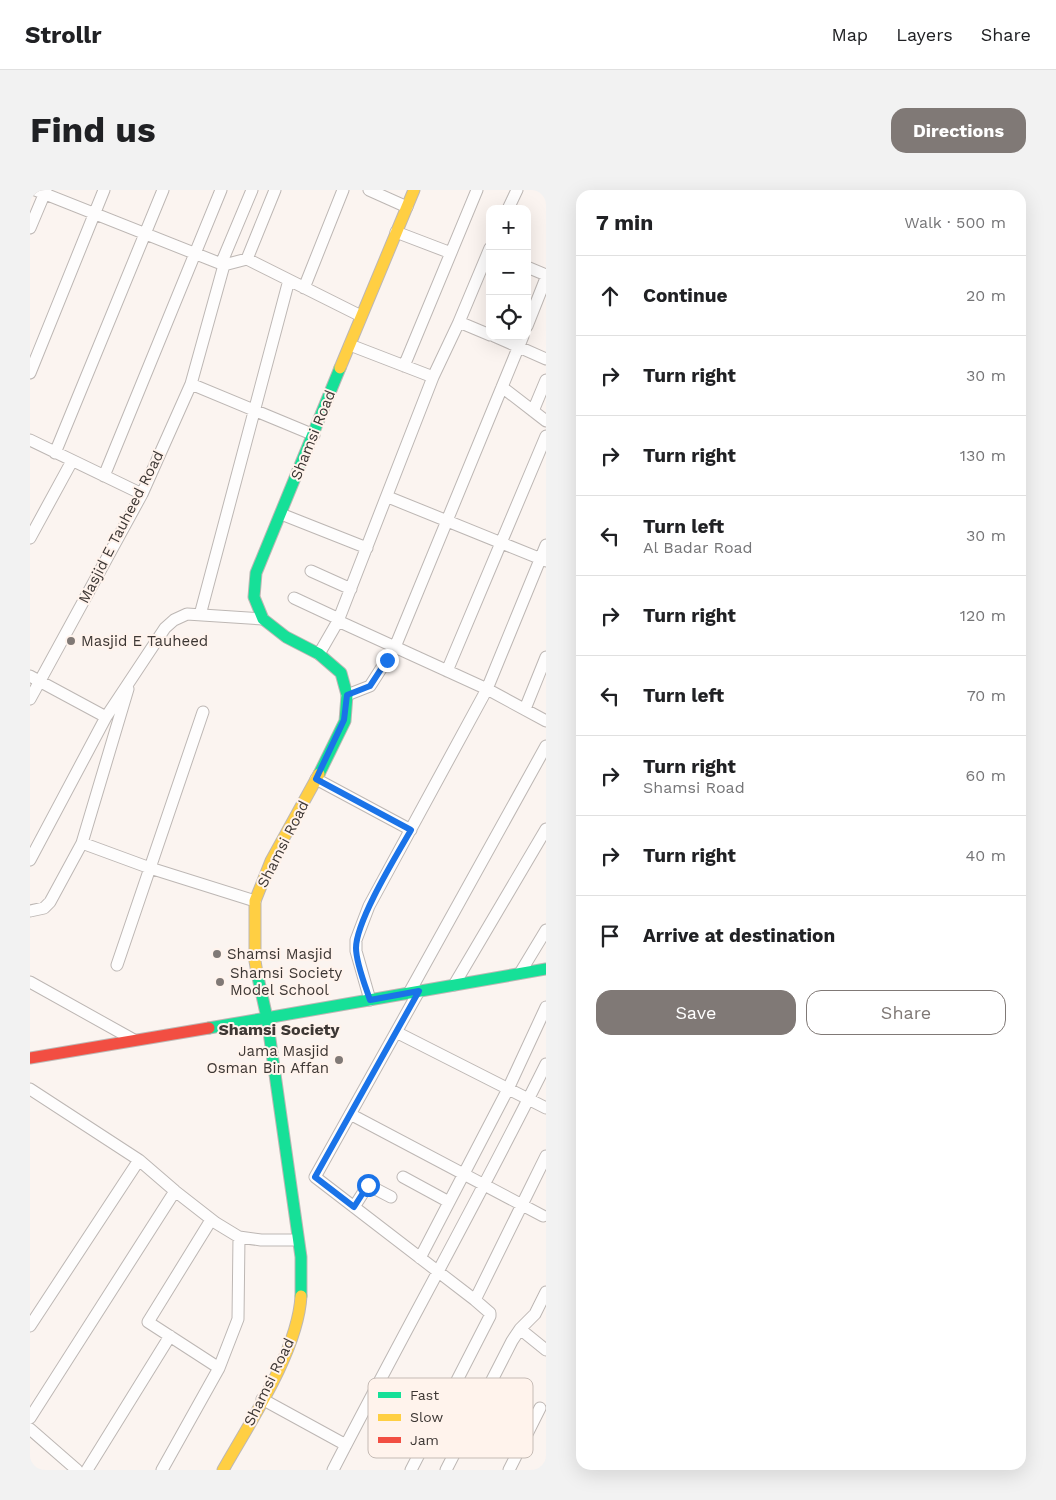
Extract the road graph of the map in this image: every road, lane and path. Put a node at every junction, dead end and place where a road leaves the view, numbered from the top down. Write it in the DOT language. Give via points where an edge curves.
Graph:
graph roads {
  1 [pos="104,190"];
  2 [pos="163,190"];
  3 [pos="221,190"];
  4 [pos="252,190"];
  5 [pos="275,190"];
  6 [pos="342,190"];
  7 [pos="369,190"];
  8 [pos="414,190"];
  9 [pos="477,190"];
  10 [pos="517,190"];
  11 [pos="42,191"];
  12 [pos="510,205"];
  13 [pos="407,207"];
  14 [pos="94,213"];
  15 [pos="30,228"];
  16 [pos="396,232"];
  17 [pos="146,234"];
  18 [pos="490,250"];
  19 [pos="195,253"];
  20 [pos="451,253"];
  21 [pos="247,259"];
  22 [pos="223,264"];
  23 [pos="531,269"];
  24 [pos="546,277"];
  25 [pos="289,280"];
  26 [pos="304,288"];
  27 [pos="361,316"];
  28 [pos="531,316"];
  29 [pos="459,322"];
  30 [pos="486,332"];
  31 [pos="521,341"];
  32 [pos="350,345"];
  33 [pos="546,359"];
  34 [pos="404,366"];
  35 [pos="30,373"];
  36 [pos="433,377"];
  37 [pos="546,380"];
  38 [pos="191,384"];
  39 [pos="502,387"];
  40 [pos="254,411"];
  41 [pos="533,411"];
  42 [pos="546,421"];
  43 [pos="314,434"];
  44 [pos="546,436"];
  45 [pos="30,440"];
  46 [pos="55,452"];
  47 [pos="72,461"];
  48 [pos="104,476"];
  49 [pos="142,494"];
  50 [pos="388,497"];
  51 [pos="280,514"];
  52 [pos="447,522"];
  53 [pos="33,524"];
  54 [pos="30,538"];
  55 [pos="501,544"];
  56 [pos="546,545"];
  57 [pos="367,548"];
  58 [pos="543,560"];
  59 [pos="311,571"];
  60 [pos="352,589"];
  61 [pos="294,598"];
  62 [pos="200,615"];
  63 [pos="263,619"];
  64 [pos="339,620"];
  65 [pos="395,647"];
  66 [pos="320,654"];
  67 [pos="546,657"];
  68 [pos="447,671"];
  69 [pos="132,678"];
  70 [pos="35,679"];
  71 [pos="488,689"];
  72 [pos="347,695"];
  73 [pos="30,699"];
  74 [pos="525,710"];
  75 [pos="204,712"];
  76 [pos="106,717"];
  77 [pos="546,721"];
  78 [pos="546,746"];
  79 [pos="316,779"];
  80 [pos="546,829"];
  81 [pos="411,830"];
  82 [pos="82,843"];
  83 [pos="30,860"];
  84 [pos="150,868"];
  85 [pos="255,901"];
  86 [pos="30,911"];
  87 [pos="546,930"];
  88 [pos="117,965"];
  89 [pos="546,969"];
  90 [pos="520,973"];
  91 [pos="30,982"];
  92 [pos="454,985"];
  93 [pos="414,992"];
  94 [pos="370,1000"];
  95 [pos="546,1007"];
  96 [pos="267,1018"];
  97 [pos="396,1032"];
  98 [pos="134,1040"];
  99 [pos="30,1058"];
  100 [pos="546,1064"];
  101 [pos="30,1089"];
  102 [pos="508,1089"];
  103 [pos="528,1099"];
  104 [pos="546,1108"];
  105 [pos="350,1114"];
  106 [pos="546,1156"];
  107 [pos="139,1160"];
  108 [pos="464,1174"];
  109 [pos="403,1177"];
  110 [pos="485,1185"];
  111 [pos="175,1191"];
  112 [pos="391,1198"];
  113 [pos="449,1202"];
  114 [pos="523,1206"];
  115 [pos="354,1207"];
  116 [pos="543,1216"];
  117 [pos="211,1220"];
  118 [pos="240,1237"];
  119 [pos="298,1240"];
  120 [pos="420,1258"];
  121 [pos="437,1271"];
  122 [pos="546,1292"];
  123 [pos="475,1300"];
  124 [pos="30,1326"];
  125 [pos="520,1329"];
  126 [pos="170,1336"];
  127 [pos="546,1350"];
  128 [pos="219,1368"];
  129 [pos="381,1378"];
  130 [pos="458,1378"];
  131 [pos="493,1378"];
  132 [pos="262,1399"];
  133 [pos="368,1403"];
  134 [pos="540,1408"];
  135 [pos="30,1418"];
  136 [pos="533,1422"];
  137 [pos="30,1429"];
  138 [pos="346,1445"];
  139 [pos="417,1458"];
  140 [pos="452,1458"];
  141 [pos="514,1458"];
  142 [pos="334,1467"];
  143 [pos="72,1468"];
  144 [pos="87,1470"];
  145 [pos="162,1470"];
  146 [pos="223,1470"];
  147 [pos="346,1470"];
  148 [pos="411,1470"];
  149 [pos="446,1470"];
  150 [pos="508,1470"];
  1 -- 14 [label="street"];
  2 -- 17 [label="street"];
  3 -- 19 [label="street"];
  4 -- 22 [label="street, Masjid E Tauheed Road"];
  5 -- 21 [label="street"];
  6 -- 26 [label="street"];
  7 -- 13 [label="street"];
  8 -- 13 [label="street, Shamsi Road"];
  9 -- 20 [label="street"];
  10 -- 12 [label="street"];
  11 -- 14 [label="street"];
  11 -- 15 [label="street"];
  13 -- 16 [label="street, Shamsi Road"];
  14 -- 17 [label="street"];
  14 -- 35 [label="street"];
  16 -- 20 [label="street"];
  16 -- 27 [label="street, Shamsi Road"];
  17 -- 19 [label="street"];
  17 -- 46 [label="street"];
  18 -- 29 [label="street"];
  19 -- 22 [label="street"];
  19 -- 48 [label="street"];
  20 -- 34 [label="street"];
  21 -- 22 [label="street"];
  21 -- 25 [label="street"];
  22 -- 38 [label="street, Masjid E Tauheed Road"];
  23 -- 24 [label="street"];
  24 -- 28 [label="street"];
  25 -- 26 [label="street"];
  25 -- 40 [label="street"];
  26 -- 27 [label="street"];
  27 -- 32 [label="street, Shamsi Road"];
  29 -- 30 [label="street"];
  29 -- 36 [label="street"];
  31 -- 33 [label="street"];
  31 -- 39 [label="street"];
  32 -- 34 [label="street"];
  32 -- 43 [label="street, Shamsi Road"];
  34 -- 36 [label="street"];
  36 -- 50 [label="street"];
  37 -- 41 [label="street"];
  38 -- 40 [label="street"];
  38 -- 49 [label="street, Masjid E Tauheed Road"];
  39 -- 41 [label="street"];
  39 -- 52 [label="street"];
  40 -- 43 [label="street"];
  40 -- 62 [label="street"];
  41 -- 42 [label="street"];
  43 -- 51 [label="street, Shamsi Road"];
  44 -- 55 [label="street"];
  45 -- 46 [label="street"];
  46 -- 47 [label="street"];
  47 -- 48 [label="street"];
  47 -- 53 [label="street"];
  48 -- 49 [label="street"];
  49 -- 70 [label="street, Masjid E Tauheed Road"];
  50 -- 52 [label="street"];
  50 -- 57 [label="street"];
  51 -- 57 [label="street"];
  51 -- 63 [label="street, Shamsi Road" via="256,573 254,597"];
  52 -- 55 [label="street"];
  52 -- 65 [label="street"];
  53 -- 54 [label="street"];
  55 -- 58 [label="street"];
  55 -- 68 [label="street"];
  56 -- 58 [label="street"];
  57 -- 60 [label="street"];
  58 -- 71 [label="street"];
  59 -- 60 [label="street"];
  60 -- 64 [label="street"];
  61 -- 64 [label="street"];
  62 -- 63 [label="street"];
  62 -- 69 [label="street" via="187,614 165,628"];
  63 -- 66 [label="street, Shamsi Road" via="286,637"];
  64 -- 65 [label="street"];
  64 -- 66 [label="street"];
  65 -- 68 [label="street"];
  65 -- 72 [label="street" via="370,686"];
  66 -- 72 [label="street, Shamsi Road" via="341,673"];
  67 -- 74 [label="street"];
  68 -- 71 [label="street"];
  69 -- 76 [label="street"];
  69 -- 82 [label="street"];
  70 -- 73 [label="street, Masjid E Tauheed Road"];
  70 -- 76 [label="street"];
  71 -- 74 [label="street"];
  71 -- 81 [label="street"];
  72 -- 79 [label="street, Shamsi Road" via="344,720"];
  74 -- 77 [label="street"];
  75 -- 84 [label="street"];
  76 -- 83 [label="street"];
  78 -- 93 [label="street"];
  79 -- 81 [label="street"];
  79 -- 85 [label="street, Shamsi Road" via="271,861"];
  80 -- 92 [label="street"];
  81 -- 94 [label="street" via="369,906 356,940"];
  82 -- 84 [label="street"];
  82 -- 86 [label="street" via="50,902 44,908"];
  84 -- 85 [label="street"];
  84 -- 88 [label="street"];
  85 -- 96 [label="street, Shamsi Road" via="255,961"];
  87 -- 90 [label="street"];
  89 -- 90 [label="street"];
  90 -- 92 [label="street"];
  91 -- 98 [label="street"];
  92 -- 93 [label="street"];
  93 -- 94 [label="street"];
  93 -- 97 [label="street"];
  94 -- 96 [label="street"];
  95 -- 102 [label="street"];
  96 -- 98 [label="street"];
  96 -- 119 [label="street, Shamsi Road"];
  97 -- 102 [label="street"];
  97 -- 105 [label="street"];
  98 -- 99 [label="street"];
  100 -- 103 [label="street"];
  101 -- 107 [label="street"];
  102 -- 103 [label="street"];
  102 -- 108 [label="street"];
  103 -- 104 [label="street"];
  103 -- 110 [label="street"];
  105 -- 108 [label="street"];
  105 -- 115 [label="street" via="315,1177"];
  106 -- 114 [label="street"];
  107 -- 111 [label="street"];
  107 -- 124 [label="street"];
  108 -- 110 [label="street"];
  108 -- 113 [label="street"];
  109 -- 113 [label="street"];
  110 -- 114 [label="street"];
  110 -- 121 [label="street"];
  111 -- 117 [label="street"];
  111 -- 135 [label="street"];
  112 -- 115 [label="street" via="368,1185"];
  113 -- 120 [label="street"];
  114 -- 116 [label="street"];
  114 -- 123 [label="street"];
  115 -- 120 [label="street"];
  117 -- 118 [label="street"];
  117 -- 126 [label="street" via="148,1322"];
  118 -- 119 [label="street"];
  118 -- 128 [label="street" via="238,1319"];
  119 -- 132 [label="street, Shamsi Road" via="300,1306 292,1338"];
  120 -- 121 [label="street"];
  121 -- 123 [label="street"];
  121 -- 129 [label="street"];
  122 -- 125 [label="street" via="534,1314"];
  123 -- 130 [label="street" via="488,1310 490,1316"];
  125 -- 127 [label="street"];
  125 -- 131 [label="street"];
  126 -- 128 [label="street"];
  126 -- 144 [label="street"];
  128 -- 145 [label="street"];
  132 -- 138 [label="street"];
  132 -- 146 [label="street, Shamsi Road"];
  133 -- 138 [label="street"];
  134 -- 136 [label="street"];
  137 -- 143 [label="street"];
  138 -- 142 [label="street"];
  139 -- 148 [label="street"];
  140 -- 149 [label="street"];
  141 -- 150 [label="street"];
  142 -- 147 [label="street"];
}
